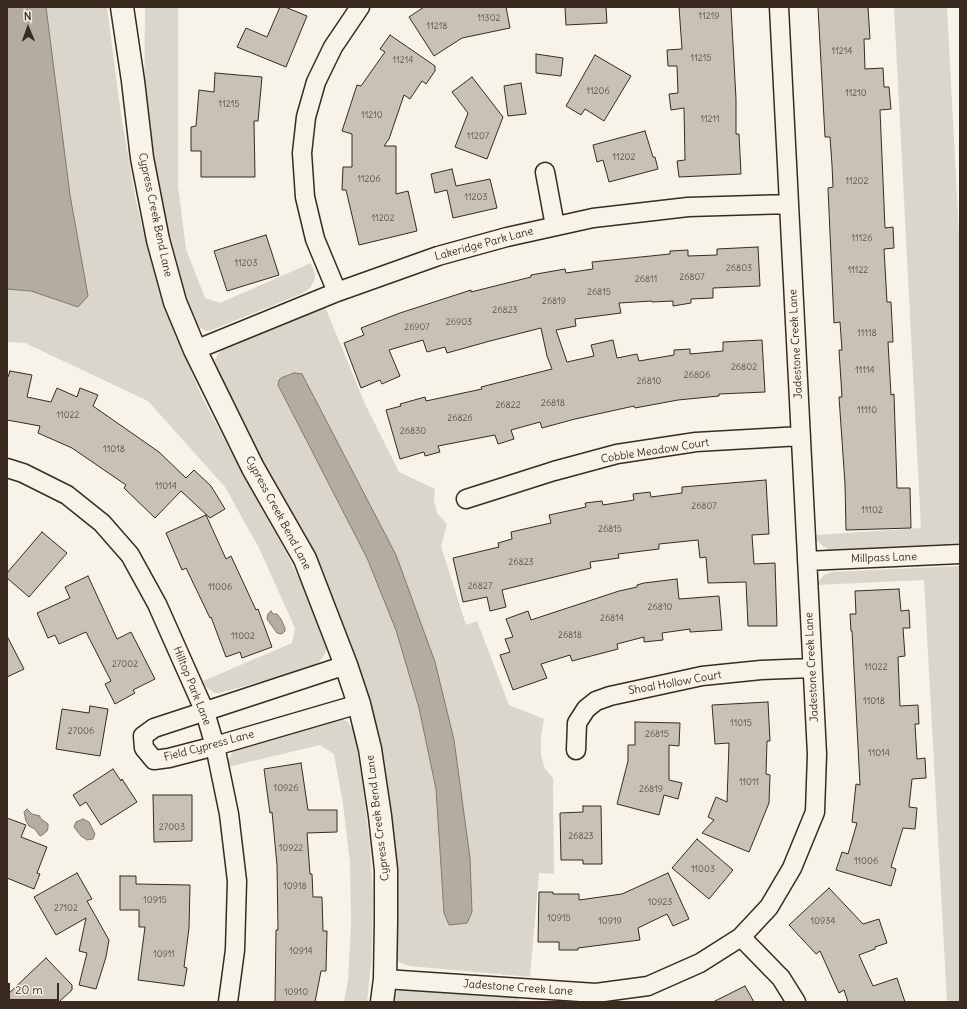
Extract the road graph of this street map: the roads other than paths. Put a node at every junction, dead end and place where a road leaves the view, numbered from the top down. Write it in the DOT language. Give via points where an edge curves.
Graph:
graph roads {
  1 [pos="122,7"];
  2 [pos="135,7"];
  3 [pos="360,7"];
  4 [pos="779,7"];
  5 [pos="133,81"];
  6 [pos="545,172"];
  7 [pos="789,204"];
  8 [pos="555,226"];
  9 [pos="337,292"];
  10 [pos="195,350"];
  11 [pos="801,436"];
  12 [pos="7,468"];
  13 [pos="466,499"];
  14 [pos="960,554"];
  15 [pos="807,561"];
  16 [pos="346,665"];
  17 [pos="812,668"];
  18 [pos="359,704"];
  19 [pos="205,712"];
  20 [pos="215,746"];
  21 [pos="576,750"];
  22 [pos="741,937"];
  23 [pos="385,979"];
  24 [pos="228,1002"];
  25 [pos="382,1002"];
  26 [pos="796,1002"];
  1 -- 5 [label="street, Cypress Creek Bend Lane"];
  2 -- 5 [label="street, Cypress Creek Bend Lane"];
  3 -- 9 [label="street" via="333,47 316,82 306,117 302,152 305,197 315,239"];
  4 -- 7 [label="street, Jadestone Creek Lane"];
  5 -- 10 [label="street, Cypress Creek Bend Lane" via="142,158 158,240 175,302"];
  6 -- 8 [label="street"];
  7 -- 8 [label="street, Lakeridge Park Lane" via="688,207 593,218"];
  7 -- 11 [label="street, Jadestone Creek Lane"];
  8 -- 9 [label="street, Lakeridge Park Lane" via="438,256"];
  9 -- 10 [label="street, Lakeridge Park Lane"];
  10 -- 16 [label="street, Cypress Creek Bend Lane" via="253,468 305,560"];
  11 -- 13 [label="street, Cobble Meadow Court" via="696,442 617,454"];
  11 -- 15 [label="street, Jadestone Creek Lane"];
  12 -- 19 [label="street, Hilltop Park Lane" via="23,473 67,495 102,523 130,555 157,604"];
  14 -- 15 [label="street, Millpass Lane"];
  15 -- 17 [label="street, Jadestone Creek Lane"];
  16 -- 18 [label="street, Cypress Creek Bend Lane"];
  16 -- 19 [label="street, Field Cypress Lane"];
  17 -- 21 [label="street, Shoal Hollow Court" via="702,676 610,696 596,701 586,709 577,723"];
  17 -- 22 [label="street, Jadestone Creek Lane" via="817,754 815,812 792,868 769,907"];
  18 -- 20 [label="street, Field Cypress Lane"];
  18 -- 23 [label="street, Cypress Creek Bend Lane" via="370,749 386,870"];
  19 -- 20 [label="street, Hilltop Park Lane"];
  19 -- 20 [label="street, Field Cypress Lane" via="154,728 143,736 144,748 154,760"];
  20 -- 24 [label="street, Hilltop Park Lane" via="229,814 237,882 235,950"];
  22 -- 23 [label="street, Jadestone Creek Lane" via="700,963 648,986 596,993"];
  22 -- 26 [label="street" via="781,978"];
  23 -- 25 [label="street, Cypress Creek Bend Lane"];
}
